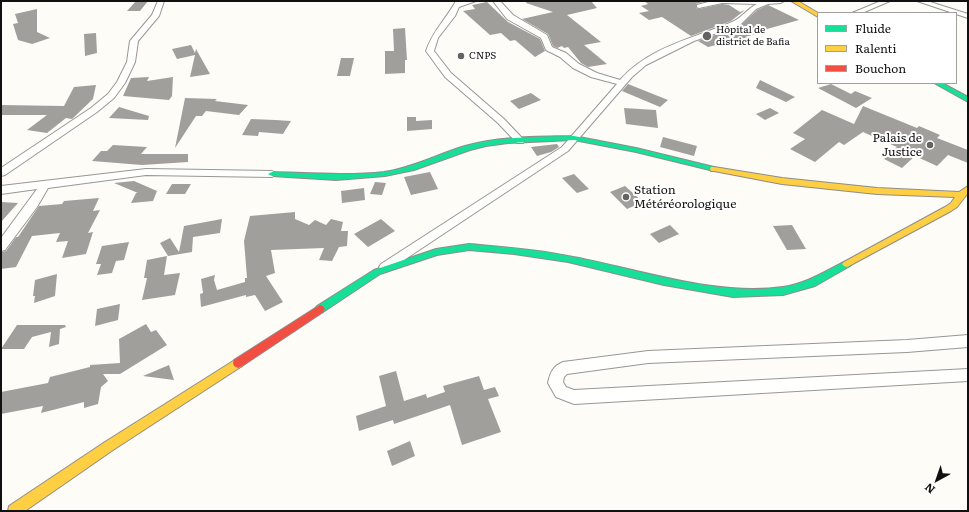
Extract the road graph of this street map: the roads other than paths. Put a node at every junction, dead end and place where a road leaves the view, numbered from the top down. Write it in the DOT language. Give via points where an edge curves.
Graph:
graph roads {
  1 [pos="161,1"];
  2 [pos="473,1"];
  3 [pos="496,1"];
  4 [pos="781,1"];
  5 [pos="794,1"];
  6 [pos="887,1"];
  7 [pos="920,1"];
  8 [pos="767,2"];
  9 [pos="458,3"];
  10 [pos="699,6"];
  11 [pos="859,12"];
  12 [pos="955,12"];
  13 [pos="957,13"];
  14 [pos="817,14"];
  15 [pos="968,16"];
  16 [pos="622,83"];
  17 [pos="939,84"];
  18 [pos="968,100"];
  19 [pos="574,138"];
  20 [pos="520,141"];
  21 [pos="1,173"];
  22 [pos="272,174"];
  23 [pos="46,184"];
  24 [pos="968,189"];
  25 [pos="1,190"];
  26 [pos="961,195"];
  27 [pos="1,247"];
  28 [pos="377,272"];
  29 [pos="968,341"];
  30 [pos="968,375"];
  31 [pos="14,511"];
  1 -- 21 [label="street" via="155,16 134,41 131,62 121,83 111,96"];
  2 -- 9 [label="street"];
  3 -- 16 [label="street" via="510,16 544,37 549,48 576,66 594,75"];
  4 -- 8 [label="street"];
  5 -- 14 [label="street"];
  6 -- 11 [label="street"];
  7 -- 12 [label="street"];
  8 -- 10 [label="street" via="722,1"];
  8 -- 16 [label="street" via="754,8 737,23 691,39 643,63"];
  9 -- 20 [label="street" via="452,16 434,38 430,51 448,75"];
  13 -- 15 [label="street"];
  16 -- 19 [label="street"];
  17 -- 18 [label="street"];
  19 -- 20 [label="street"];
  19 -- 26 [label="street" via="775,180 877,191"];
  19 -- 28 [label="street" via="556,156"];
  20 -- 22 [label="street" via="468,148 411,168 385,174 336,177"];
  22 -- 23 [label="street" via="146,172"];
  23 -- 25 [label="street"];
  23 -- 27 [label="street"];
  24 -- 26 [label="street"];
  26 -- 28 [label="street" via="948,209 850,263 812,283 783,291 733,293 664,282 568,259 468,247 436,252"];
  28 -- 31 [label="street" via="109,446"];
  29 -- 30 [label="street" via="648,357 563,368 556,374 555,383 562,392 574,397"];
}
